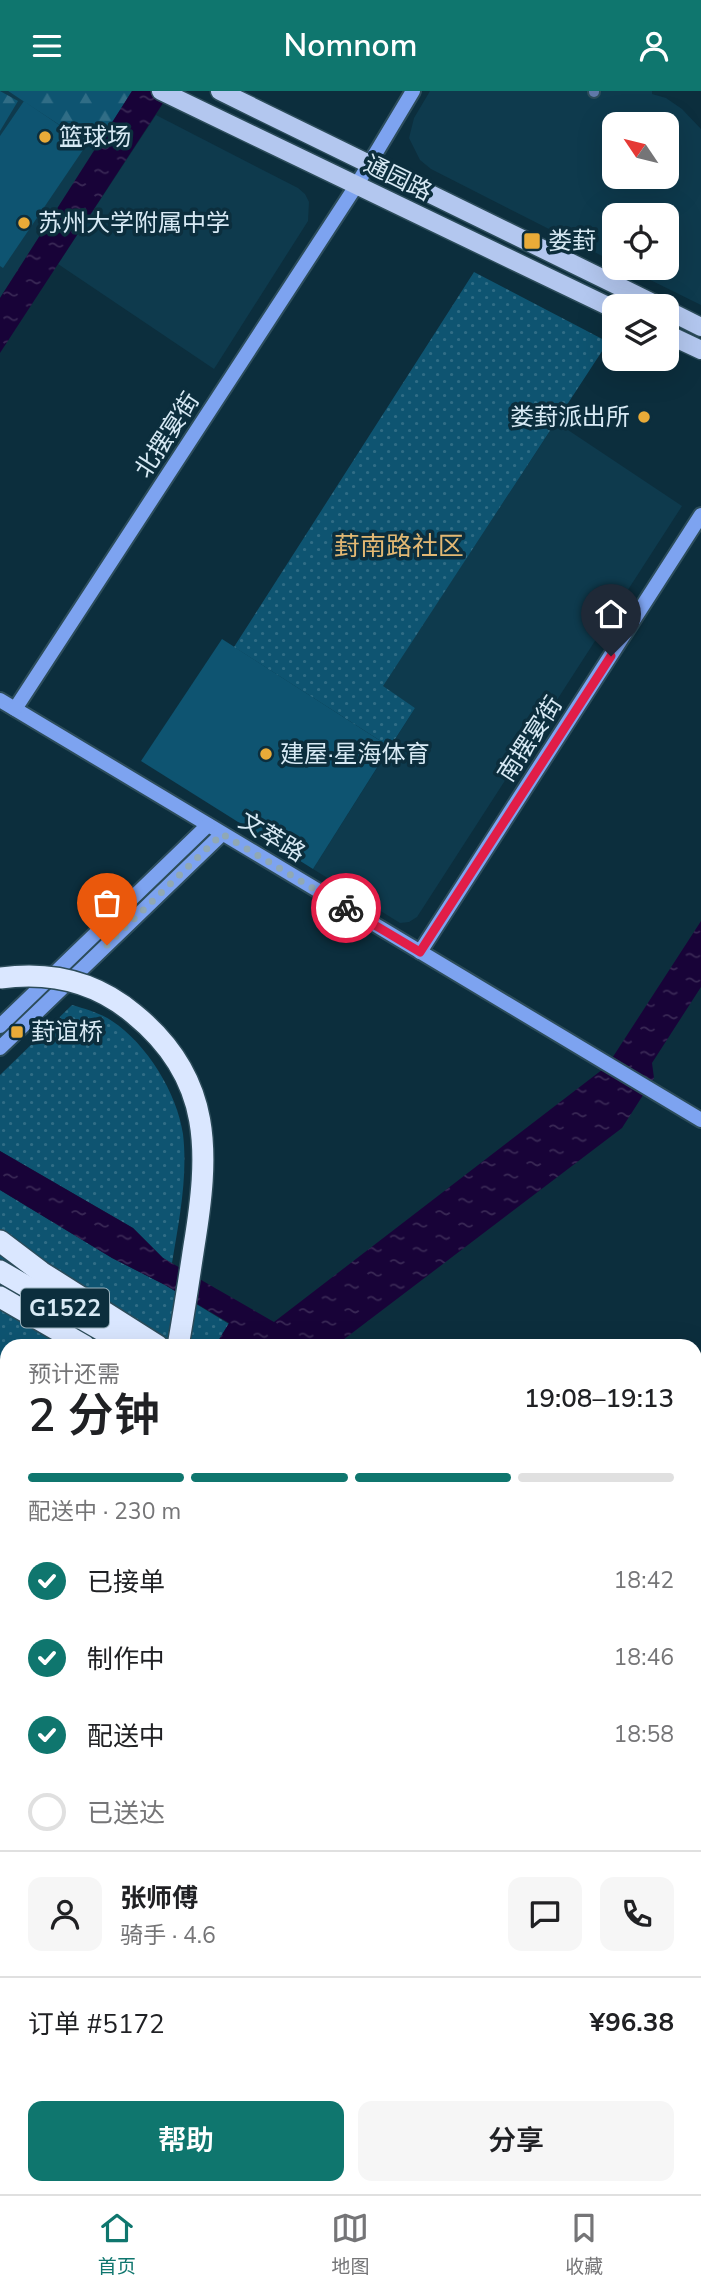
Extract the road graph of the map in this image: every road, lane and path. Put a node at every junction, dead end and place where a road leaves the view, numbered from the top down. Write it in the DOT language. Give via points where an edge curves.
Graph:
graph roads {
  1 [pos="220,91"];
  2 [pos="414,91"];
  3 [pos="167,94"];
  4 [pos="369,163"];
  5 [pos="356,186"];
  6 [pos="635,294"];
  7 [pos="602,303"];
  8 [pos="679,316"];
  9 [pos="701,327"];
  10 [pos="679,340"];
  11 [pos="701,350"];
  12 [pos="701,515"];
  13 [pos="0,700"];
  14 [pos="15,709"];
  15 [pos="208,825"];
  16 [pos="222,834"];
  17 [pos="420,952"];
  18 [pos="0,978"];
  19 [pos="0,991"];
  20 [pos="0,1026"];
  21 [pos="0,1048"];
  22 [pos="701,1120"];
  23 [pos="0,1241"];
  24 [pos="0,1271"];
  25 [pos="0,1297"];
  26 [pos="73,1339"];
  27 [pos="118,1339"];
  28 [pos="147,1339"];
  29 [pos="169,1339"];
  30 [pos="179,1339"];
  1 -- 4 [label="main road, 通园路"];
  2 -- 4 [label="main road, 北摆宴街"];
  3 -- 5 [label="main road, 通园路"];
  4 -- 5 [label="main road, 北摆宴街"];
  4 -- 6 [label="main road, 通园路"];
  5 -- 7 [label="main road, 通园路"];
  5 -- 14 [label="main road, 北摆宴街"];
  8 -- 9 [label="main road"];
  10 -- 11 [label="main road"];
  12 -- 17 [label="main road, 南摆宴街"];
  13 -- 14 [label="main road, 文萃路"];
  14 -- 15 [label="main road, 文萃路"];
  15 -- 16 [label="main road, 文萃路"];
  15 -- 20 [label="main road"];
  16 -- 17 [label="main road, 文萃路"];
  16 -- 21 [label="main road"];
  17 -- 22 [label="main road, 文萃路"];
  18 -- 30 [label="highway, bridge" via="59,977 109,996 158,1035 190,1084 201,1122 204,1181"];
  19 -- 29 [label="highway" via="47,988 101,1005 151,1041 175,1076 191,1118 194,1182"];
  23 -- 28 [label="highway"];
  24 -- 27 [label="highway, G1522"];
  25 -- 26 [label="highway, G1522"];
}
